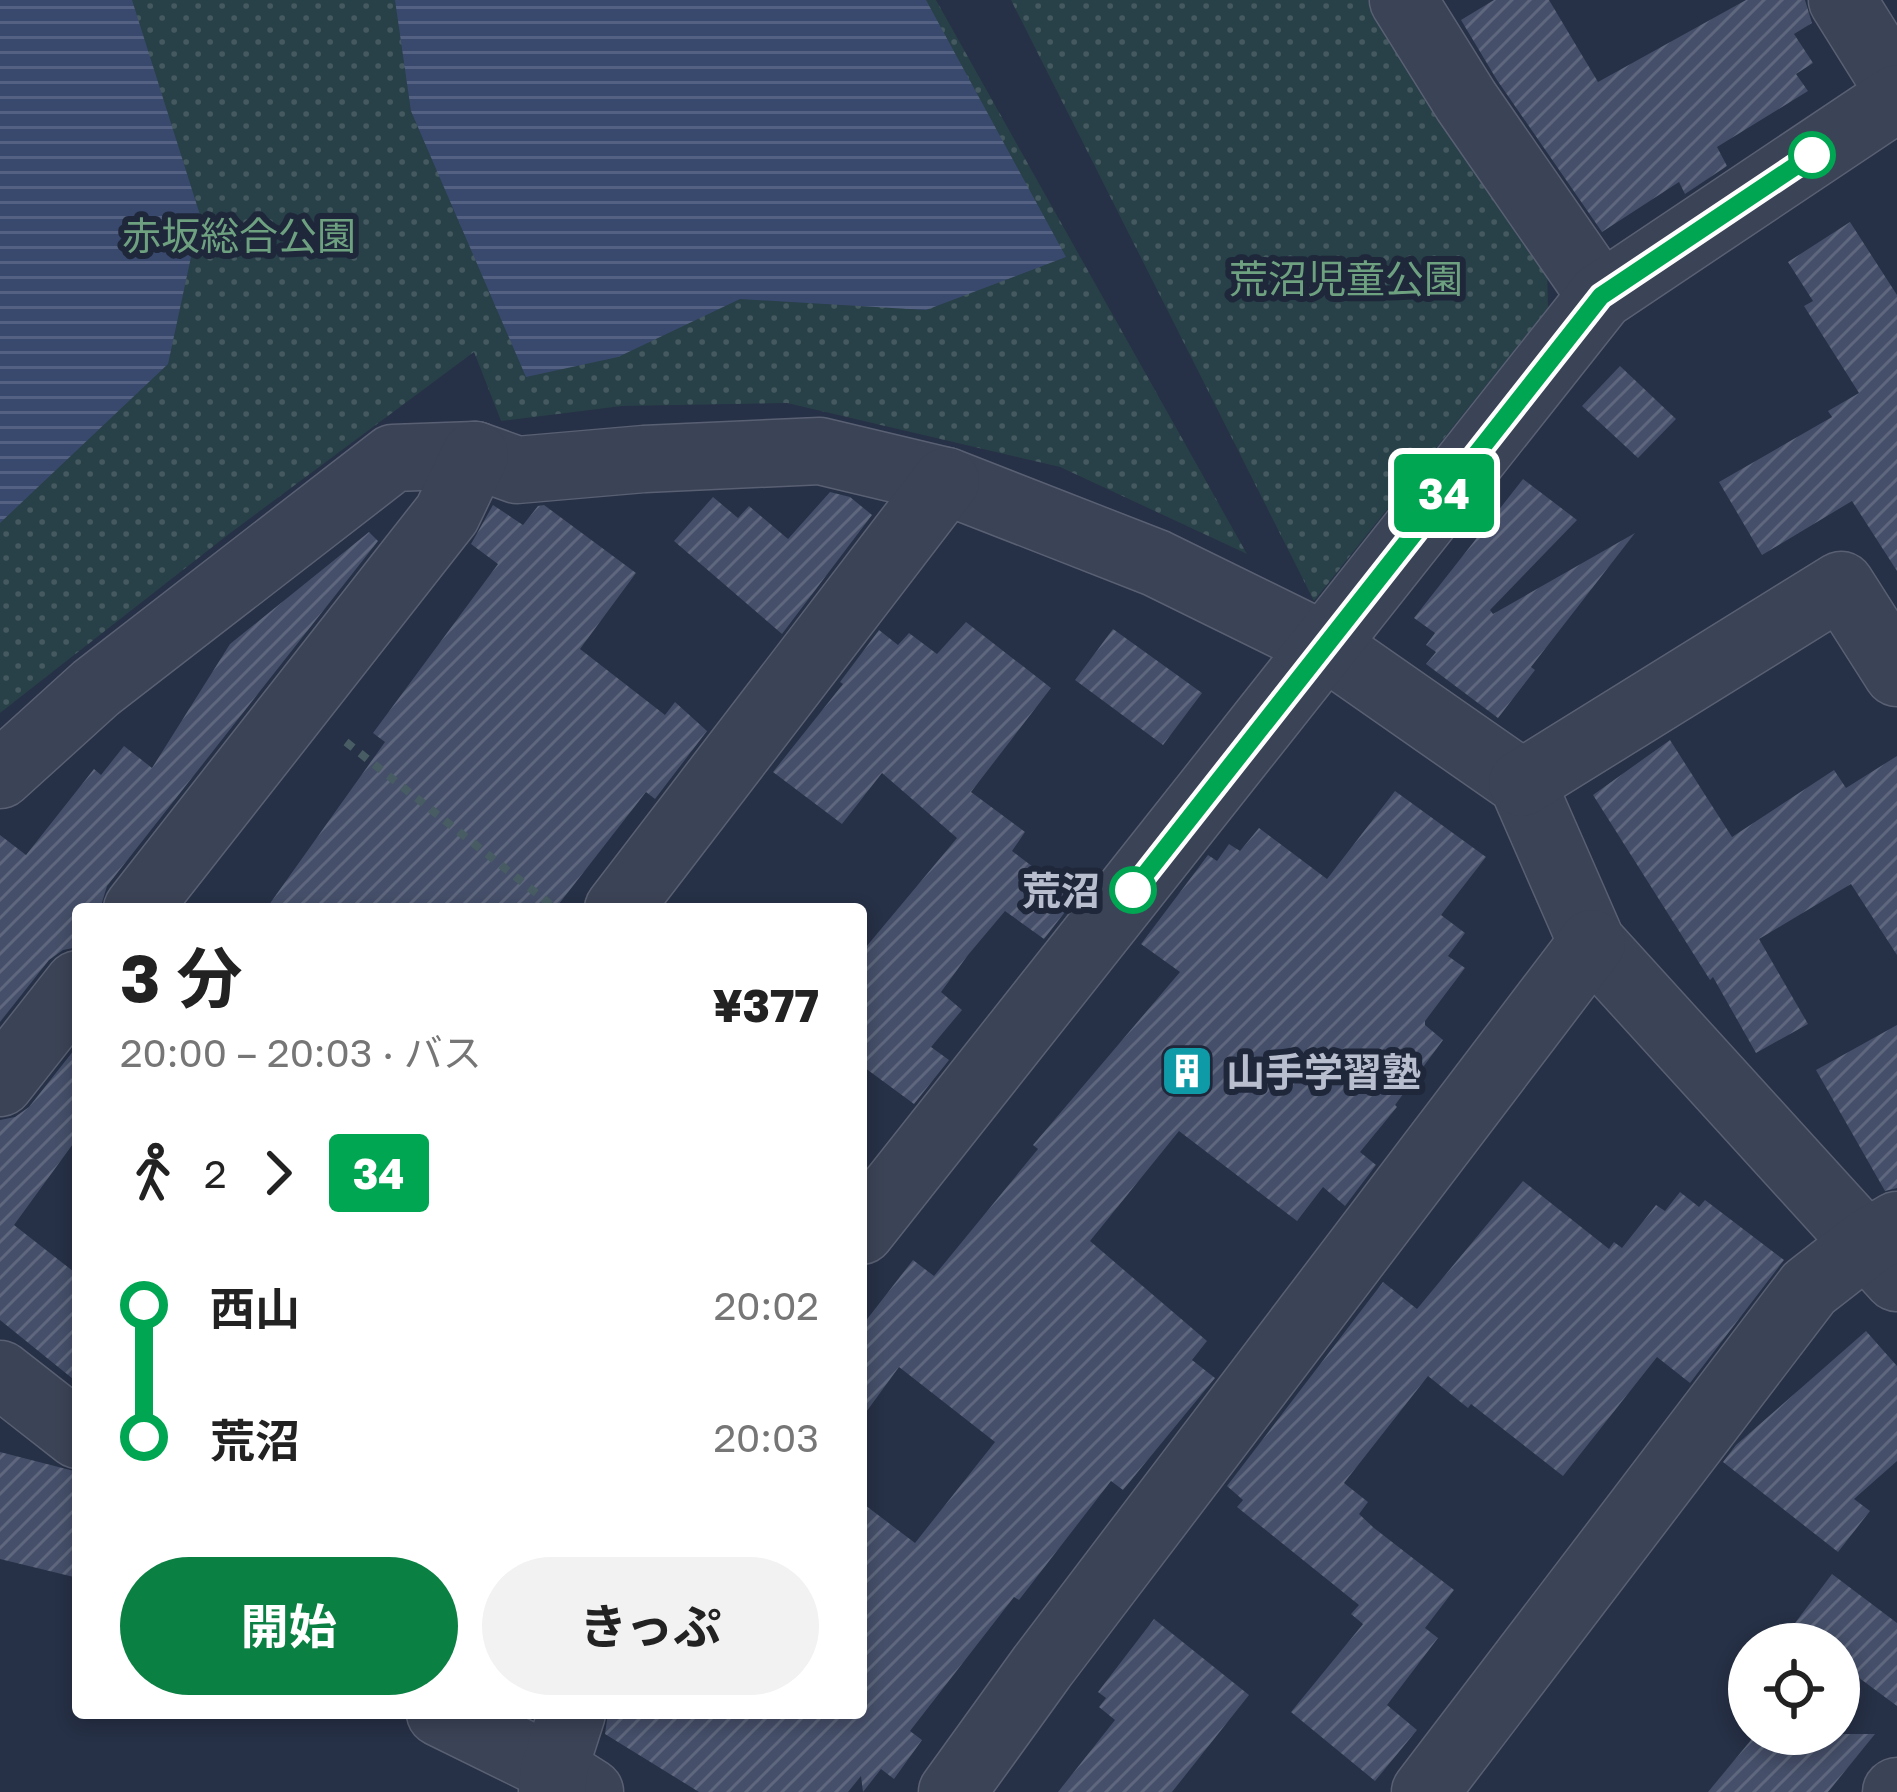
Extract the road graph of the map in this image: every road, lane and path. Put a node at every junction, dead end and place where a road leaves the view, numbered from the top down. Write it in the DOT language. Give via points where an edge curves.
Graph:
graph roads {
  1 [pos="1403,0"];
  2 [pos="1842,0"];
  3 [pos="1897,88"];
  4 [pos="1897,98"];
  5 [pos="1601,296"];
  6 [pos="475,454"];
  7 [pos="946,481"];
  8 [pos="1327,646"];
  9 [pos="1897,673"];
  10 [pos="298,704"];
  11 [pos="0,775"];
  12 [pos="1522,783"];
  13 [pos="142,903"];
  14 [pos="548,903"];
  15 [pos="623,903"];
  16 [pos="1592,943"];
  17 [pos="72,992"];
  18 [pos="0,1083"];
  19 [pos="867,1223"];
  20 [pos="1887,1248"];
  21 [pos="0,1375"];
  22 [pos="72,1430"];
  23 [pos="454,1719"];
  24 [pos="567,1766"];
  25 [pos="952,1792"];
  26 [pos="1424,1792"];
  1 -- 5 [label="street"];
  2 -- 3 [label="street"];
  4 -- 5 [label="street"];
  5 -- 8 [label="street"];
  6 -- 7 [label="street" via="517,470 820,451"];
  6 -- 10 [label="street" via="447,514"];
  6 -- 11 [label="street" via="393,458 96,688"];
  7 -- 8 [label="street" via="1156,563"];
  7 -- 15 [label="street"];
  8 -- 12 [label="street"];
  8 -- 19 [label="street"];
  9 -- 12 [label="street" via="1841,585"];
  10 -- 13 [label="street"];
  10 -- 14 [label="path"];
  12 -- 16 [label="street"];
  16 -- 20 [label="street"];
  16 -- 25 [label="street"];
  17 -- 18 [label="street"];
  20 -- 26 [label="street" via="1809,1288"];
  21 -- 22 [label="street"];
  23 -- 24 [label="street"];
}
